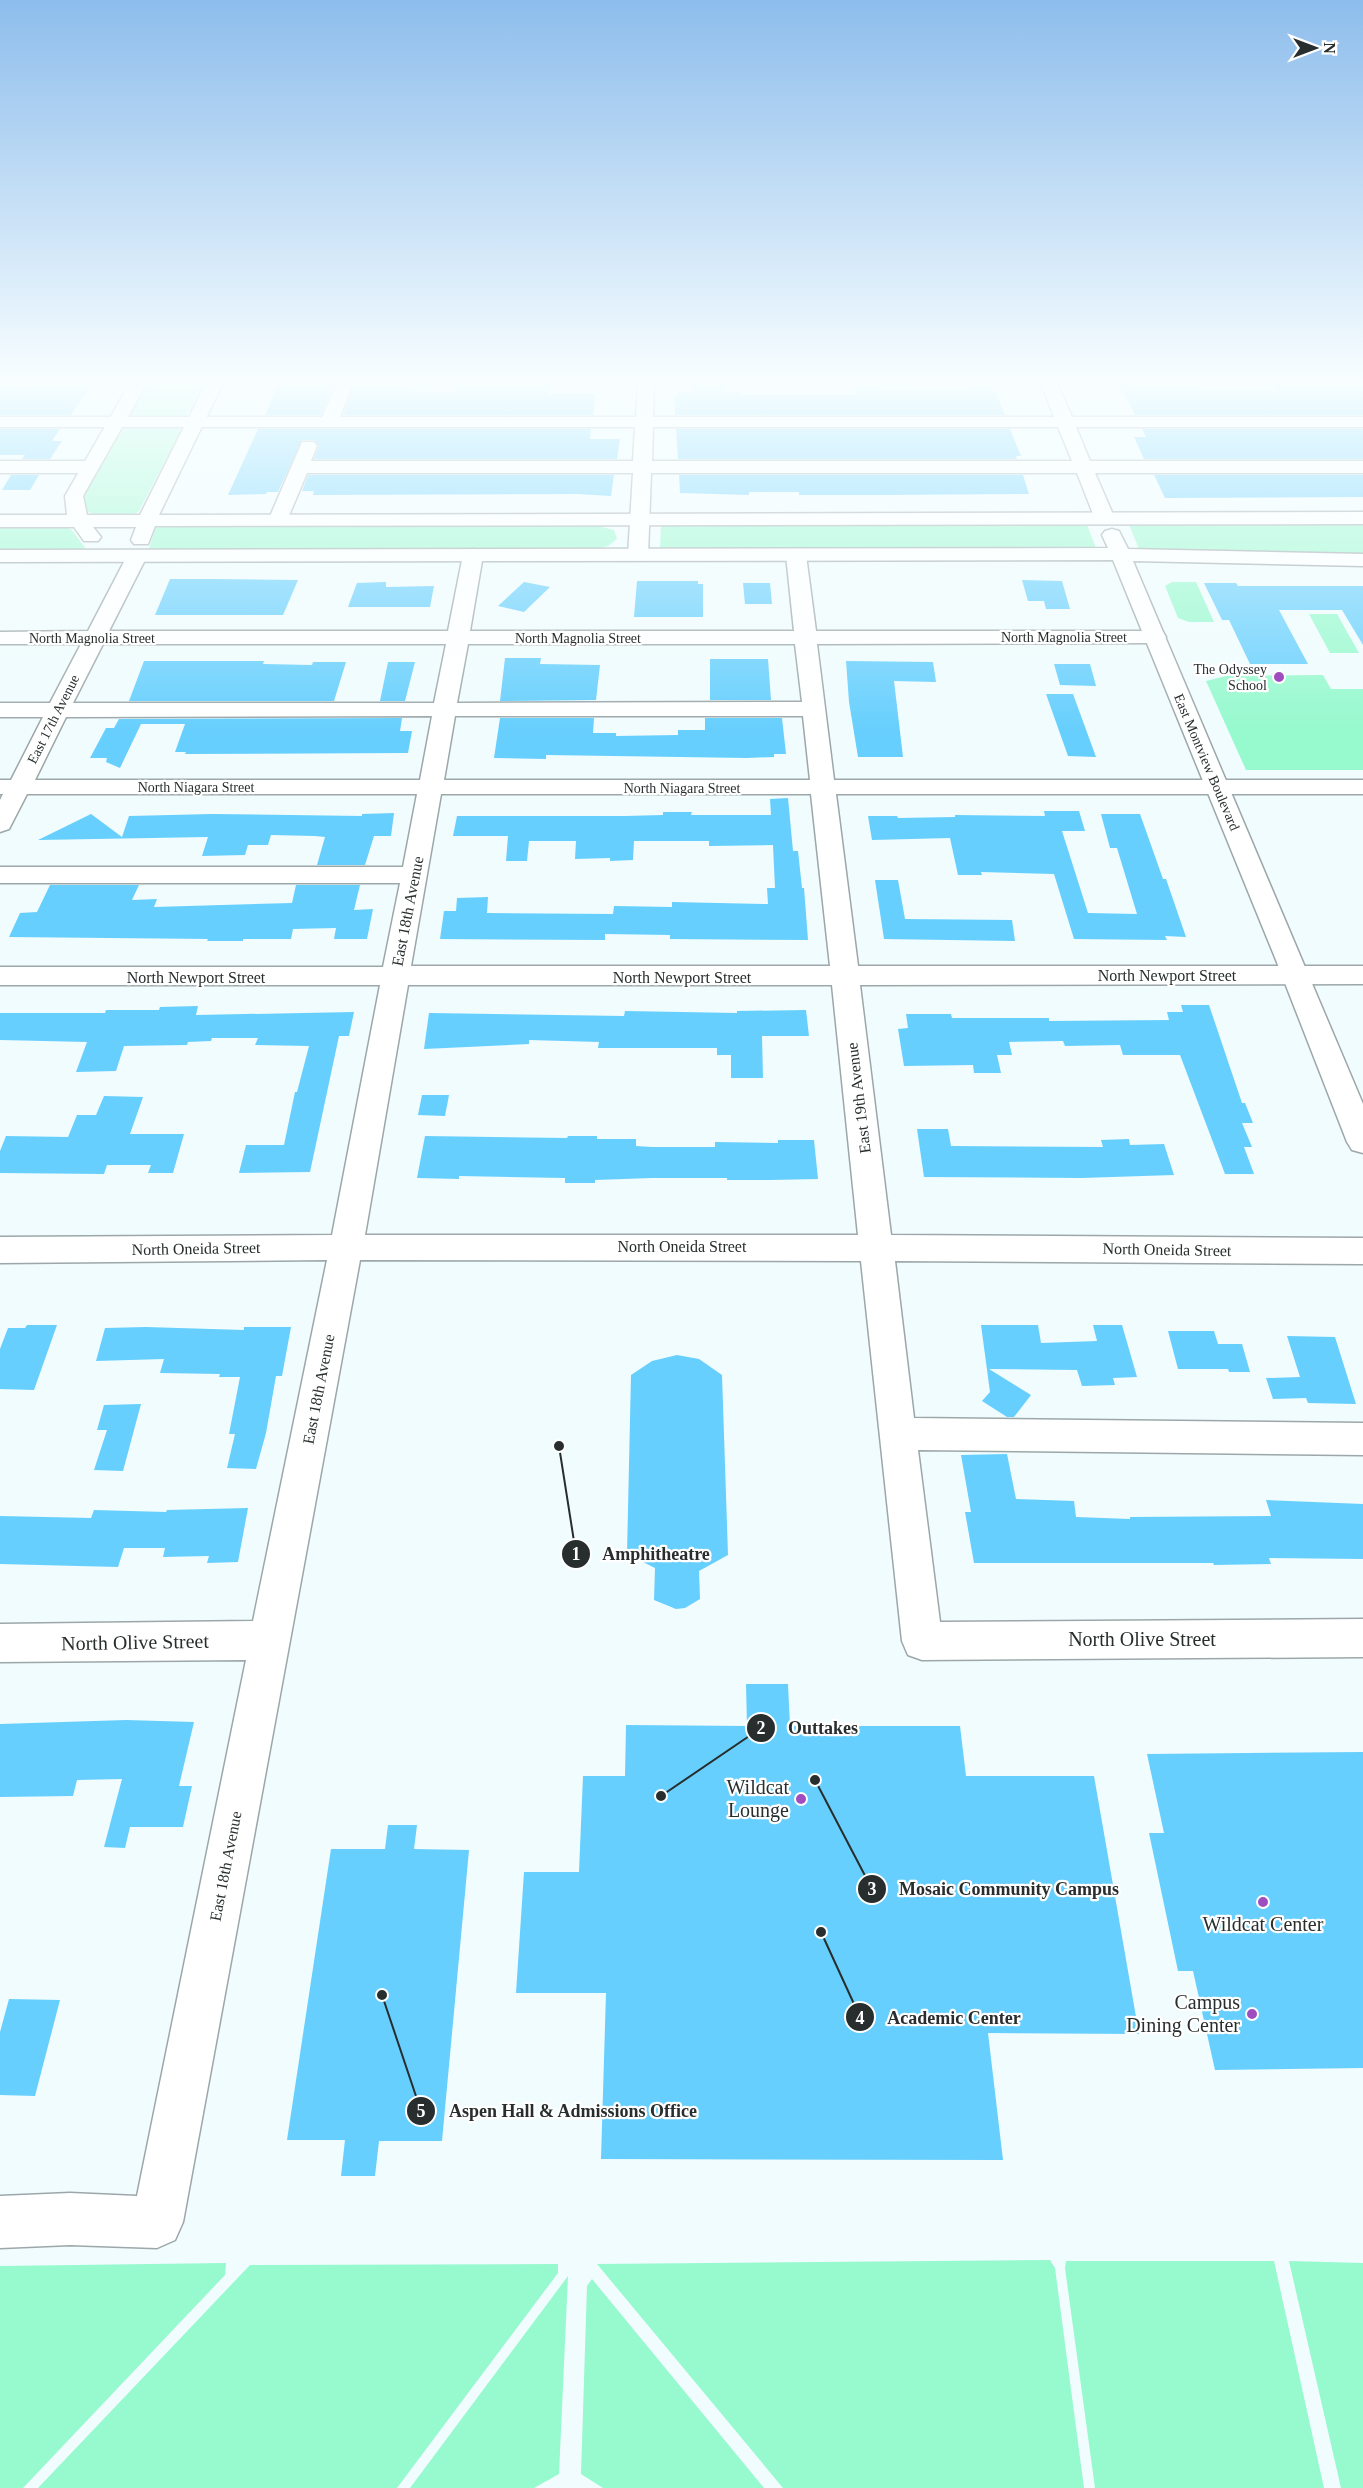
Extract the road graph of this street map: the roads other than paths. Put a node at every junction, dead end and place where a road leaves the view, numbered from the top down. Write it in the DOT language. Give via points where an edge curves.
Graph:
graph roads {
  1 [pos="65,499"];
  2 [pos="75,499"];
  3 [pos="158,499"];
  4 [pos="287,499"];
  5 [pos="640,499"];
  6 [pos="1097,499"];
  7 [pos="1363,518"];
  8 [pos="1105,519"];
  9 [pos="0,521"];
  10 [pos="40,521"];
  11 [pos="78,521"];
  12 [pos="147,521"];
  13 [pos="278,521"];
  14 [pos="639,521"];
  15 [pos="1121,554"];
  16 [pos="473,555"];
  17 [pos="638,555"];
  18 [pos="796,555"];
  19 [pos="0,556"];
  20 [pos="108,556"];
  21 [pos="137,556"];
  22 [pos="1363,560"];
  23 [pos="106,615"];
  24 [pos="1155,637"];
  25 [pos="0,638"];
  26 [pos="95,638"];
  27 [pos="458,638"];
  28 [pos="806,638"];
  29 [pos="814,709"];
  30 [pos="0,710"];
  31 [pos="58,710"];
  32 [pos="445,710"];
  33 [pos="9,787"];
  34 [pos="822,787"];
  35 [pos="1218,787"];
  36 [pos="1363,787"];
  37 [pos="430,788"];
  38 [pos="0,824"];
  39 [pos="0,875"];
  40 [pos="413,875"];
  41 [pos="1296,975"];
  42 [pos="1363,975"];
  43 [pos="0,976"];
  44 [pos="843,976"];
  45 [pos="394,977"];
  46 [pos="1363,1142"];
  47 [pos="346,1246"];
  48 [pos="876,1246"];
  49 [pos="0,1250"];
  50 [pos="1363,1251"];
  51 [pos="898,1434"];
  52 [pos="1363,1439"];
  53 [pos="1363,1638"];
  54 [pos="270,1640"];
  55 [pos="922,1641"];
  56 [pos="0,1643"];
  57 [pos="0,2222"];
  1 -- 10 [label="street"];
  2 -- 11 [label="street"];
  3 -- 12 [label="street"];
  4 -- 13 [label="street"];
  5 -- 14 [label="street"];
  6 -- 8 [label="street, East Montview Boulevard"];
  7 -- 8 [label="street"];
  8 -- 14 [label="street"];
  8 -- 15 [label="street, East Montview Boulevard"];
  9 -- 10 [label="street"];
  10 -- 11 [label="street"];
  11 -- 12 [label="street"];
  11 -- 20 [label="street"];
  12 -- 13 [label="street"];
  12 -- 21 [label="street"];
  13 -- 14 [label="street"];
  14 -- 17 [label="street"];
  15 -- 18 [label="street"];
  15 -- 22 [label="street"];
  15 -- 24 [label="street, East Montview Boulevard"];
  16 -- 17 [label="street"];
  16 -- 21 [label="street"];
  16 -- 27 [label="street, East 18th Avenue"];
  17 -- 18 [label="street"];
  18 -- 28 [label="street, East 19th Avenue"];
  19 -- 20 [label="street"];
  20 -- 21 [label="street"];
  20 -- 23 [label="street" via="115,582"];
  21 -- 23 [label="street"];
  23 -- 26 [label="street, East 17th Avenue"];
  24 -- 28 [label="street, North Magnolia Street"];
  24 -- 35 [label="street, East Montview Boulevard"];
  25 -- 26 [label="street, North Magnolia Street"];
  26 -- 27 [label="street, North Magnolia Street"];
  26 -- 31 [label="street, East 17th Avenue"];
  27 -- 28 [label="street, North Magnolia Street"];
  27 -- 32 [label="street, East 18th Avenue"];
  28 -- 29 [label="street, East 19th Avenue"];
  29 -- 32 [label="street"];
  29 -- 34 [label="street, East 19th Avenue"];
  30 -- 31 [label="street"];
  31 -- 32 [label="street"];
  31 -- 33 [label="street, East 17th Avenue"];
  32 -- 37 [label="street, East 18th Avenue"];
  33 -- 37 [label="street, North Niagara Street"];
  33 -- 38 [label="street, East 17th Avenue"];
  34 -- 35 [label="street, North Niagara Street"];
  34 -- 37 [label="street, North Niagara Street"];
  34 -- 44 [label="street, East 19th Avenue"];
  35 -- 36 [label="street, North Niagara Street"];
  35 -- 41 [label="street, East Montview Boulevard"];
  37 -- 40 [label="street, East 18th Avenue"];
  39 -- 40 [label="street"];
  40 -- 45 [label="street, East 18th Avenue"];
  41 -- 42 [label="street, North Newport Street"];
  41 -- 44 [label="street, North Newport Street"];
  41 -- 46 [label="street, East Montview Boulevard"];
  43 -- 45 [label="street, North Newport Street"];
  44 -- 45 [label="street, North Newport Street"];
  44 -- 48 [label="street, East 19th Avenue"];
  45 -- 47 [label="street, East 18th Avenue"];
  47 -- 48 [label="street, North Oneida Street"];
  47 -- 49 [label="street, North Oneida Street"];
  47 -- 54 [label="street, East 18th Avenue"];
  48 -- 50 [label="street, North Oneida Street"];
  48 -- 51 [label="street, East 19th Avenue"];
  51 -- 52 [label="street"];
  51 -- 55 [label="street, East 19th Avenue"];
  53 -- 55 [label="street, North Olive Street"];
  54 -- 56 [label="street, North Olive Street"];
  54 -- 57 [label="street, East 18th Avenue" via="157,2222"];
}
